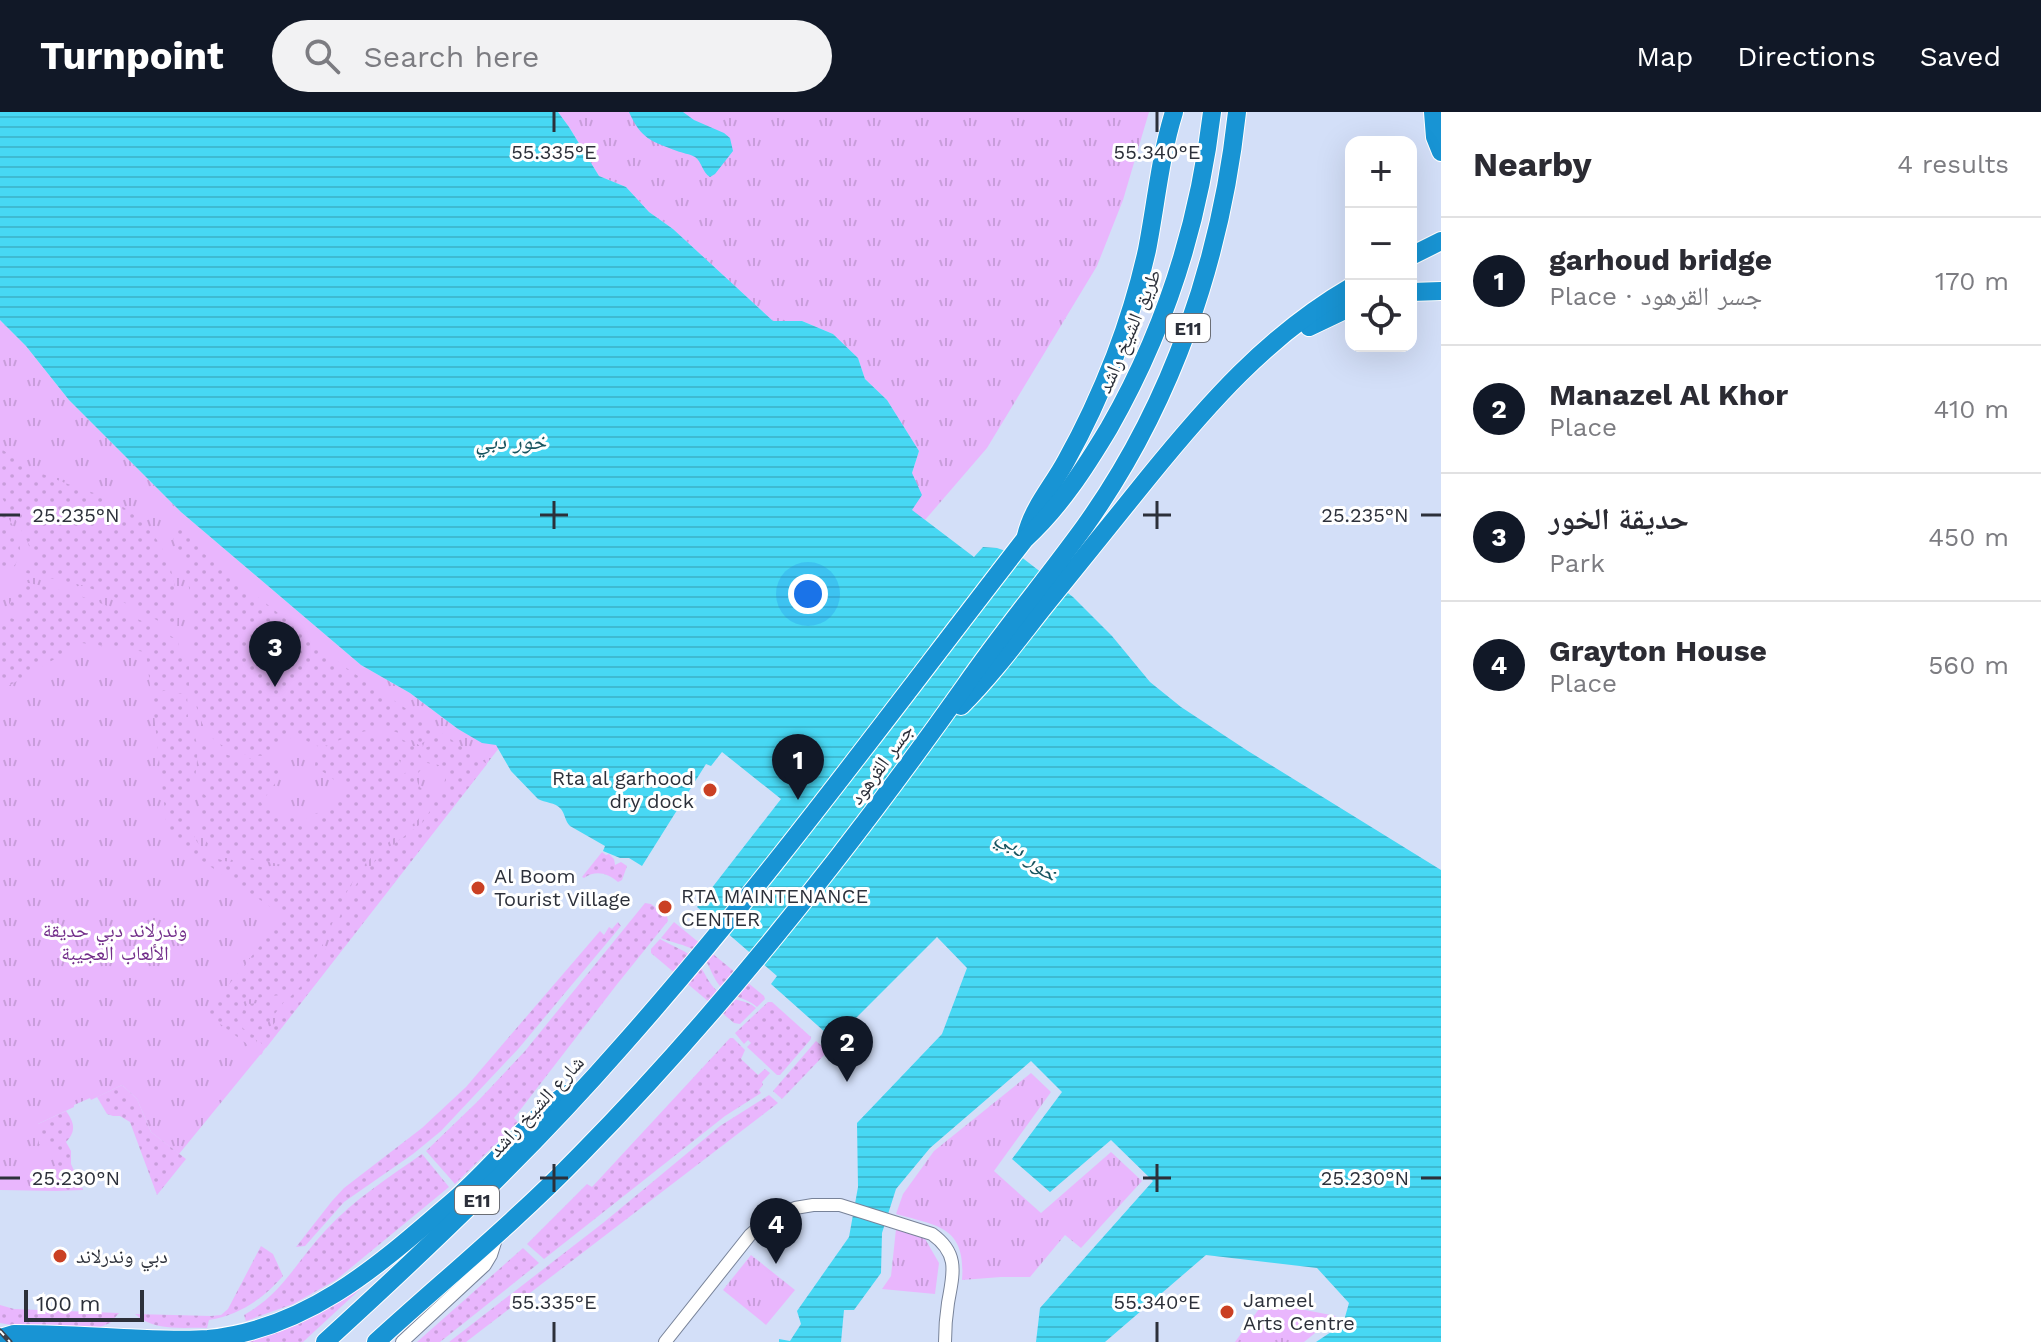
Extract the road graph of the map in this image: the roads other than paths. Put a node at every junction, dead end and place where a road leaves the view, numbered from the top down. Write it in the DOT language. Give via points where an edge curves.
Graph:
graph roads {
  1 [pos="1174,112"];
  2 [pos="1212,112"];
  3 [pos="1237,112"];
  4 [pos="1433,112"];
  5 [pos="1441,152"];
  6 [pos="1441,241"];
  7 [pos="1417,253"];
  8 [pos="1345,291"];
  9 [pos="1441,291"];
  10 [pos="1417,292"];
  11 [pos="1345,309"];
  12 [pos="1271,347"];
  13 [pos="1053,498"];
  14 [pos="1093,530"];
  15 [pos="668,993"];
  16 [pos="590,1081"];
  17 [pos="497,1233"];
  18 [pos="0,1338"];
  19 [pos="325,1342"];
  20 [pos="376,1342"];
  21 [pos="402,1342"];
  22 [pos="665,1342"];
  23 [pos="945,1342"];
  1 -- 13 [label="highway" via="1127,322"];
  2 -- 13 [label="highway, طريق الشيخ راشد / E11" via="1194,217 1161,320 1099,444"];
  3 -- 14 [label="highway, E11" via="1221,215 1194,314"];
  4 -- 5 [label="highway"];
  6 -- 7 [label="highway"];
  8 -- 12 [label="highway"];
  9 -- 10 [label="highway"];
  11 -- 12 [label="highway"];
  12 -- 14 [label="highway" via="1238,374"];
  13 -- 15 [label="highway, جسر القرهود / E11" via="1033,515 1025,539"];
  14 -- 17 [label="highway, جسر القرهود / E11" via="996,642 824,877 703,1023 578,1157"];
  15 -- 16 [label="highway, شارع الشيخ راشد / E11"];
  16 -- 18 [label="highway" via="554,1103 455,1200 377,1264 294,1317 194,1340 14,1334"];
  16 -- 19 [label="highway, شارع الشيخ راشد / E11" via="513,1165"];
  17 -- 20 [label="highway, E11"];
  17 -- 21 [label="street" via="485,1265"];
  22 -- 23 [label="street" via="758,1228 779,1214 813,1205 840,1205 940,1240 951,1256 953,1275"];
}
